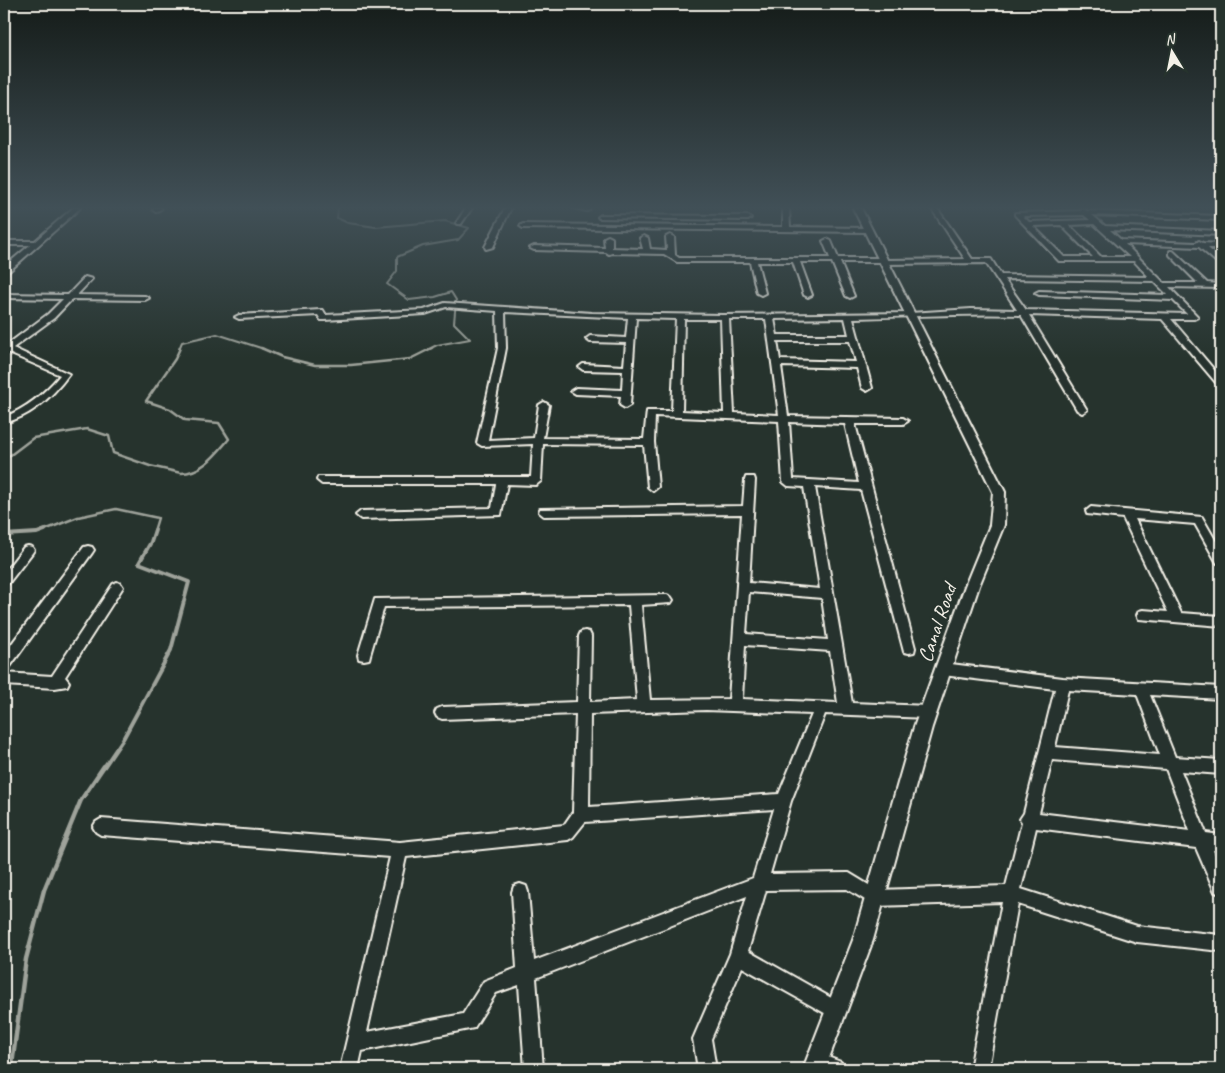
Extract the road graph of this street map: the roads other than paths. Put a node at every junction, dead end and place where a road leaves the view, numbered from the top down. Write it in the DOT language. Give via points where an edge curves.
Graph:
graph roads {
  1 [pos="17,258"];
  2 [pos="675,258"];
  3 [pos="882,258"];
  4 [pos="1061,258"];
  5 [pos="1178,258"];
  6 [pos="1099,259"];
  7 [pos="1137,259"];
  8 [pos="753,260"];
  9 [pos="796,260"];
  10 [pos="835,260"];
  11 [pos="970,260"];
  12 [pos="884,261"];
  13 [pos="6,267"];
  14 [pos="1000,277"];
  15 [pos="1029,278"];
  16 [pos="88,280"];
  17 [pos="1159,282"];
  18 [pos="1205,286"];
  19 [pos="1221,286"];
  20 [pos="762,293"];
  21 [pos="808,295"];
  22 [pos="4,296"];
  23 [pos="850,296"];
  24 [pos="71,297"];
  25 [pos="145,298"];
  26 [pos="1176,298"];
  27 [pos="1045,303"];
  28 [pos="501,309"];
  29 [pos="1022,312"];
  30 [pos="910,314"];
  31 [pos="239,316"];
  32 [pos="632,316"];
  33 [pos="770,316"];
  34 [pos="848,316"];
  35 [pos="1164,316"];
  36 [pos="680,317"];
  37 [pos="726,317"];
  38 [pos="773,338"];
  39 [pos="854,338"];
  40 [pos="590,339"];
  41 [pos="630,341"];
  42 [pos="776,363"];
  43 [pos="861,365"];
  44 [pos="583,367"];
  45 [pos="628,369"];
  46 [pos="1221,383"];
  47 [pos="867,388"];
  48 [pos="576,391"];
  49 [pos="626,393"];
  50 [pos="544,405"];
  51 [pos="625,406"];
  52 [pos="1082,410"];
  53 [pos="677,414"];
  54 [pos="729,416"];
  55 [pos="784,417"];
  56 [pos="4,420"];
  57 [pos="849,421"];
  58 [pos="904,421"];
  59 [pos="538,441"];
  60 [pos="650,442"];
  61 [pos="322,480"];
  62 [pos="750,480"];
  63 [pos="502,481"];
  64 [pos="808,484"];
  65 [pos="865,487"];
  66 [pos="652,488"];
  67 [pos="748,510"];
  68 [pos="1092,511"];
  69 [pos="544,512"];
  70 [pos="1127,514"];
  71 [pos="361,515"];
  72 [pos="28,550"];
  73 [pos="88,550"];
  74 [pos="1221,560"];
  75 [pos="4,580"];
  76 [pos="117,587"];
  77 [pos="743,587"];
  78 [pos="827,594"];
  79 [pos="667,600"];
  80 [pos="634,601"];
  81 [pos="1143,615"];
  82 [pos="1177,617"];
  83 [pos="1221,621"];
  84 [pos="585,636"];
  85 [pos="739,639"];
  86 [pos="836,646"];
  87 [pos="909,648"];
  88 [pos="364,655"];
  89 [pos="4,664"];
  90 [pos="944,669"];
  91 [pos="4,679"];
  92 [pos="1063,684"];
  93 [pos="1141,688"];
  94 [pos="1221,693"];
  95 [pos="735,705"];
  96 [pos="644,706"];
  97 [pos="584,708"];
  98 [pos="821,708"];
  99 [pos="846,709"];
  100 [pos="928,712"];
  101 [pos="442,713"];
  102 [pos="1046,753"];
  103 [pos="1170,763"];
  104 [pos="1221,767"];
  105 [pos="784,801"];
  106 [pos="581,814"];
  107 [pos="1028,819"];
  108 [pos="101,827"];
  109 [pos="1201,840"];
  110 [pos="1221,843"];
  111 [pos="400,850"];
  112 [pos="760,883"];
  113 [pos="1221,886"];
  114 [pos="520,892"];
  115 [pos="1012,894"];
  116 [pos="874,898"];
  117 [pos="1221,943"];
  118 [pos="738,955"];
  119 [pos="526,973"];
  120 [pos="836,1010"];
  121 [pos="355,1043"];
  122 [pos="822,1067"];
  123 [pos="349,1069"];
  124 [pos="534,1069"];
  125 [pos="707,1069"];
  126 [pos="979,1069"];
  1 -- 13 [label="street"];
  2 -- 8 [label="street"];
  3 -- 12 [label="street, Canal Road"];
  4 -- 6 [label="street"];
  5 -- 18 [label="street"];
  6 -- 7 [label="street"];
  7 -- 17 [label="street"];
  8 -- 9 [label="street"];
  8 -- 20 [label="street"];
  9 -- 10 [label="street"];
  9 -- 21 [label="street"];
  10 -- 12 [label="street"];
  10 -- 23 [label="street"];
  11 -- 12 [label="street"];
  11 -- 14 [label="street" via="988,261"];
  12 -- 30 [label="street, Canal Road"];
  14 -- 15 [label="street"];
  14 -- 29 [label="street"];
  15 -- 17 [label="street"];
  15 -- 27 [label="street"];
  16 -- 24 [label="street"];
  17 -- 18 [label="street"];
  17 -- 26 [label="street"];
  18 -- 19 [label="street"];
  22 -- 24 [label="street"];
  24 -- 25 [label="street"];
  24 -- 56 [label="street" via="7,349 65,374 48,395 26,412"];
  26 -- 27 [label="street"];
  26 -- 35 [label="street" via="1194,317"];
  27 -- 29 [label="street"];
  27 -- 35 [label="street"];
  28 -- 31 [label="street" via="445,306 425,312 324,318 320,312"];
  28 -- 32 [label="street"];
  28 -- 59 [label="street" via="502,348 482,443"];
  29 -- 30 [label="street"];
  29 -- 52 [label="street"];
  30 -- 34 [label="street"];
  30 -- 90 [label="street, Canal Road" via="999,492 997,525"];
  32 -- 36 [label="street"];
  32 -- 41 [label="street"];
  33 -- 34 [label="street"];
  33 -- 37 [label="street"];
  33 -- 38 [label="street"];
  34 -- 39 [label="street"];
  35 -- 46 [label="street"];
  36 -- 37 [label="street"];
  36 -- 53 [label="street"];
  37 -- 54 [label="street"];
  38 -- 39 [label="street"];
  38 -- 42 [label="street"];
  39 -- 43 [label="street"];
  40 -- 41 [label="street"];
  41 -- 45 [label="street"];
  42 -- 43 [label="street"];
  42 -- 55 [label="street"];
  43 -- 47 [label="street"];
  44 -- 45 [label="street"];
  45 -- 49 [label="street"];
  48 -- 49 [label="street"];
  49 -- 51 [label="street"];
  50 -- 59 [label="street"];
  53 -- 54 [label="street"];
  53 -- 60 [label="street" via="650,413"];
  54 -- 55 [label="street"];
  55 -- 57 [label="street"];
  55 -- 64 [label="street" via="788,482"];
  57 -- 58 [label="street"];
  57 -- 65 [label="street"];
  59 -- 60 [label="street"];
  59 -- 63 [label="street" via="536,481"];
  60 -- 66 [label="street"];
  61 -- 63 [label="street"];
  62 -- 67 [label="street"];
  63 -- 71 [label="street" via="497,512"];
  64 -- 65 [label="street"];
  64 -- 78 [label="street"];
  65 -- 87 [label="street"];
  67 -- 69 [label="street"];
  67 -- 77 [label="street"];
  68 -- 70 [label="street"];
  70 -- 74 [label="street" via="1198,520"];
  70 -- 82 [label="street"];
  72 -- 75 [label="street"];
  73 -- 89 [label="street"];
  76 -- 91 [label="street" via="59,682"];
  77 -- 78 [label="street"];
  77 -- 85 [label="street"];
  78 -- 86 [label="street"];
  79 -- 80 [label="street"];
  80 -- 88 [label="street" via="379,602"];
  80 -- 96 [label="street"];
  81 -- 82 [label="street"];
  82 -- 83 [label="street"];
  84 -- 97 [label="street"];
  85 -- 86 [label="street"];
  85 -- 95 [label="street"];
  86 -- 99 [label="street"];
  90 -- 92 [label="street"];
  90 -- 100 [label="street, Canal Road"];
  92 -- 93 [label="street"];
  92 -- 102 [label="street"];
  93 -- 94 [label="street"];
  93 -- 103 [label="street"];
  95 -- 96 [label="street"];
  95 -- 98 [label="street"];
  96 -- 97 [label="street"];
  97 -- 101 [label="street"];
  97 -- 106 [label="street"];
  98 -- 99 [label="street"];
  98 -- 105 [label="street"];
  99 -- 100 [label="street"];
  100 -- 116 [label="street, Canal Road"];
  102 -- 103 [label="street"];
  102 -- 107 [label="street"];
  103 -- 104 [label="street"];
  103 -- 109 [label="street"];
  105 -- 106 [label="street"];
  105 -- 112 [label="street"];
  106 -- 111 [label="street" via="568,832"];
  107 -- 109 [label="street"];
  107 -- 115 [label="street"];
  108 -- 111 [label="street"];
  109 -- 110 [label="street"];
  109 -- 113 [label="street"];
  111 -- 121 [label="street"];
  112 -- 116 [label="street" via="849,881"];
  112 -- 118 [label="street"];
  112 -- 119 [label="street"];
  114 -- 119 [label="street"];
  115 -- 116 [label="street"];
  115 -- 117 [label="street" via="1137,934"];
  115 -- 126 [label="street"];
  116 -- 120 [label="street, Canal Road" via="863,940"];
  118 -- 120 [label="street"];
  118 -- 125 [label="street" via="702,1039"];
  119 -- 121 [label="street" via="490,987 468,1022"];
  119 -- 124 [label="street"];
  120 -- 122 [label="street, Canal Road"];
  121 -- 123 [label="street"];
}
